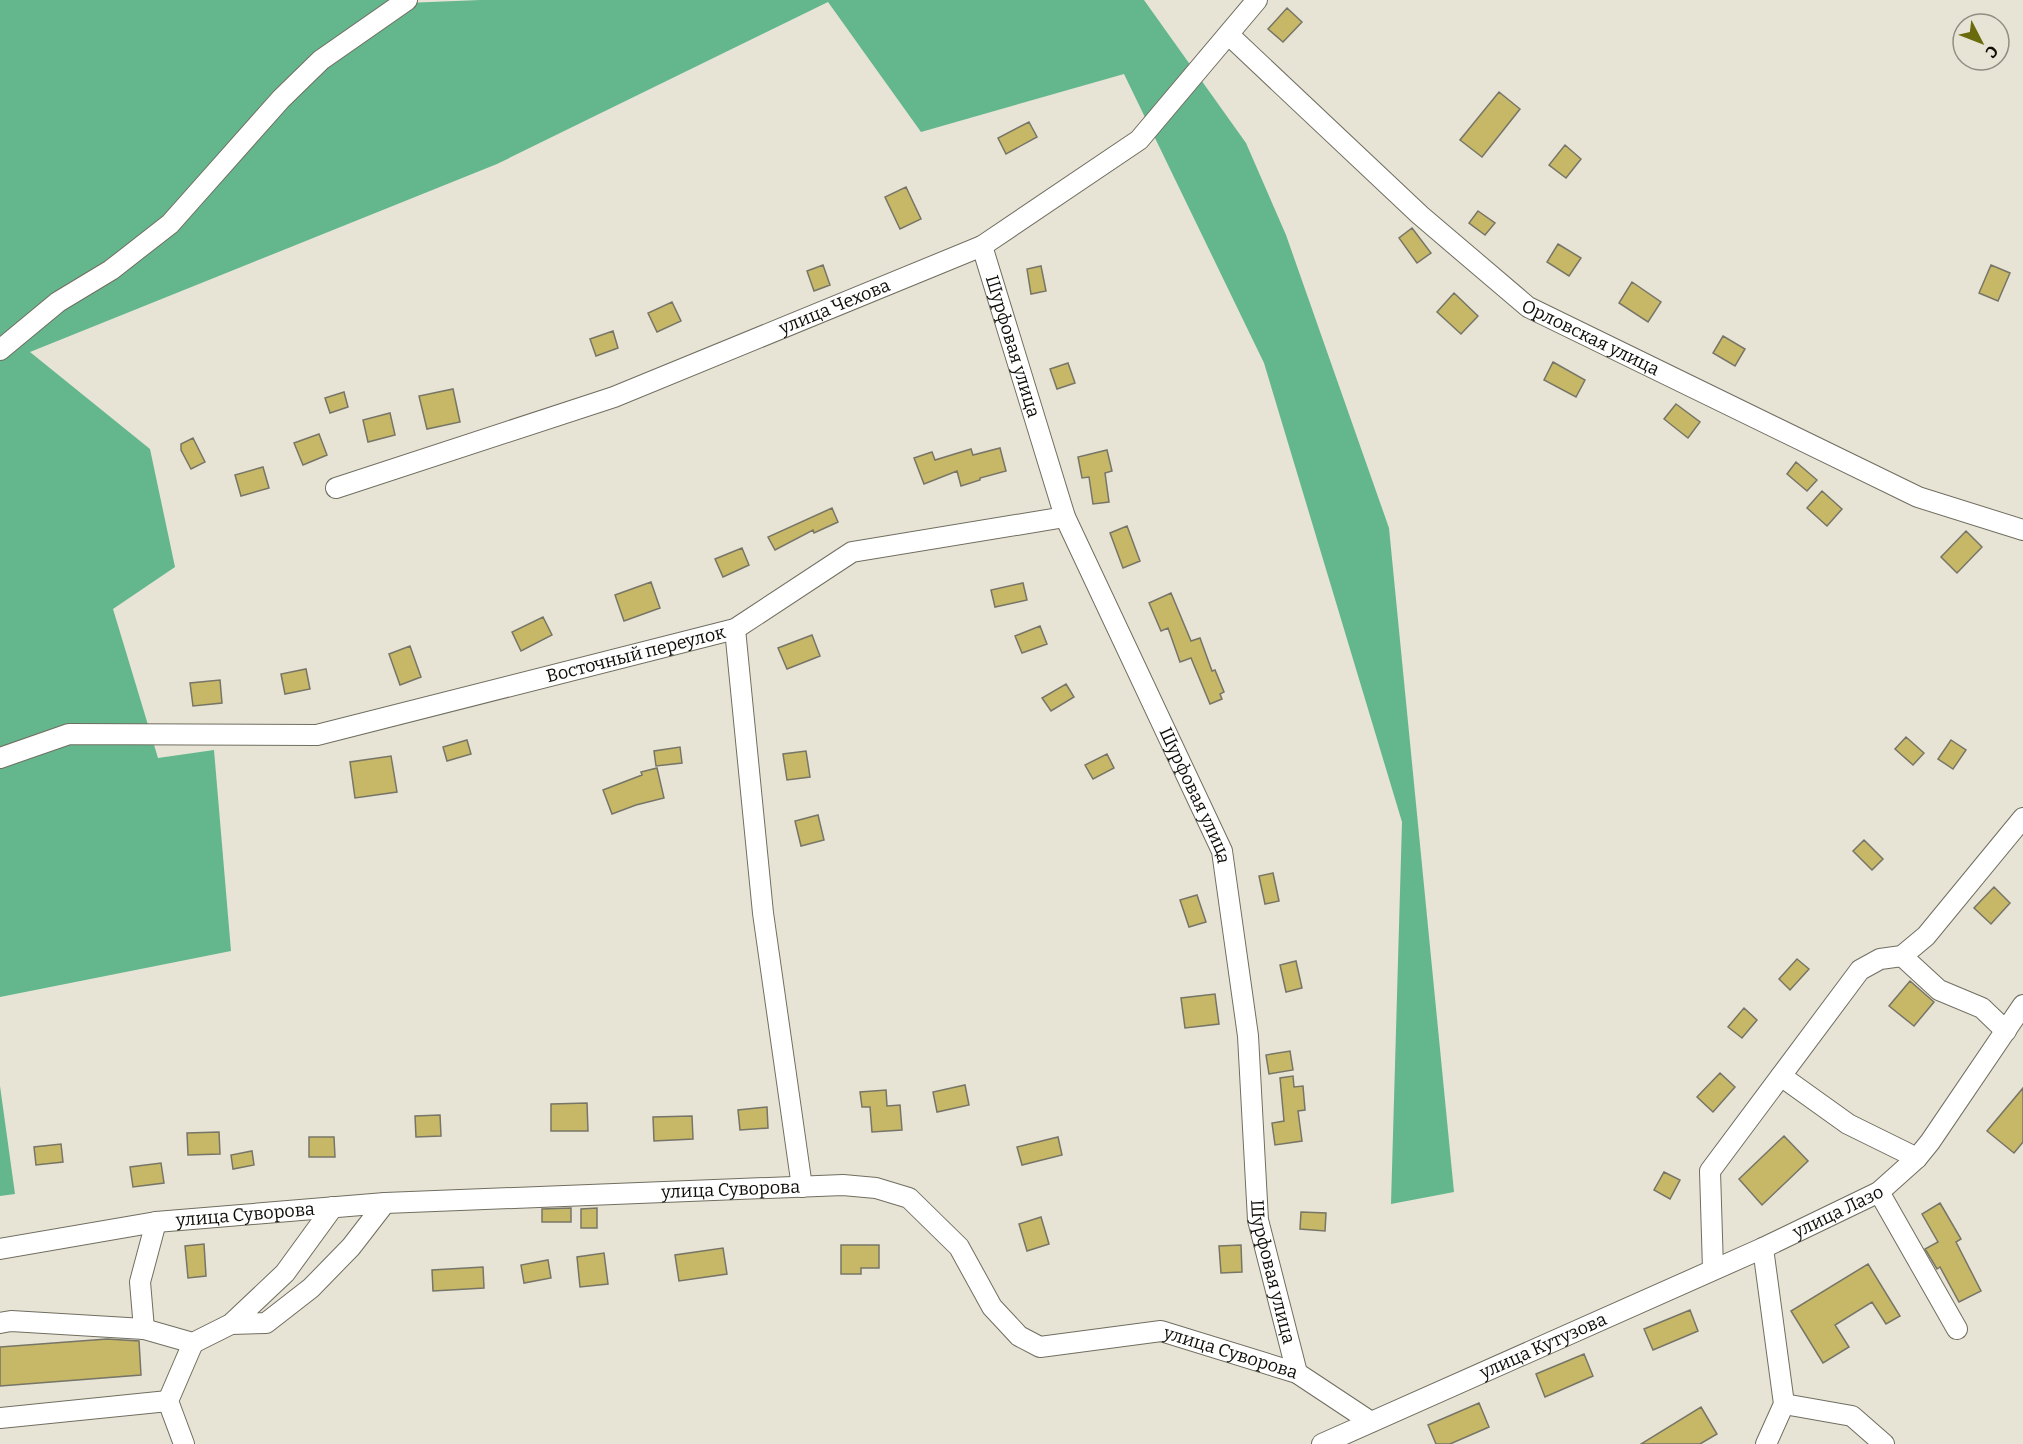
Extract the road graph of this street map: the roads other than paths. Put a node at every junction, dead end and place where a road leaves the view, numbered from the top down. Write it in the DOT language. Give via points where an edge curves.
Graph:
graph roads {
  1 [pos="407,0"];
  2 [pos="1257,0"];
  3 [pos="1229,35"];
  4 [pos="982,246"];
  5 [pos="0,350"];
  6 [pos="336,488"];
  7 [pos="1065,517"];
  8 [pos="2023,530"];
  9 [pos="735,629"];
  10 [pos="0,758"];
  11 [pos="2020,827"];
  12 [pos="1902,956"];
  13 [pos="2023,1005"];
  14 [pos="2006,1031"];
  15 [pos="1781,1076"];
  16 [pos="1917,1158"];
  17 [pos="802,1188"];
  18 [pos="1879,1192"];
  19 [pos="385,1203"];
  20 [pos="333,1207"];
  21 [pos="156,1222"];
  22 [pos="1763,1248"];
  23 [pos="0,1249"];
  24 [pos="1713,1269"];
  25 [pos="0,1323"];
  26 [pos="231,1324"];
  27 [pos="144,1329"];
  28 [pos="1957,1329"];
  29 [pos="193,1343"];
  30 [pos="1297,1373"];
  31 [pos="168,1401"];
  32 [pos="1784,1404"];
  33 [pos="0,1418"];
  34 [pos="1371,1422"];
  35 [pos="184,1444"];
  36 [pos="1322,1444"];
  37 [pos="1766,1444"];
  38 [pos="1884,1444"];
  1 -- 5 [label="street" via="321,60 281,99 170,224 111,270 58,302"];
  2 -- 3 [label="street, улица Чехова"];
  3 -- 4 [label="street, улица Чехова" via="1140,140"];
  3 -- 8 [label="street, Орловская улица" via="1420,215 1527,307 1918,496"];
  4 -- 6 [label="street, улица Чехова" via="614,397"];
  4 -- 7 [label="street, Шурфовая улица"];
  7 -- 9 [label="street, Восточный переулок" via="852,552"];
  7 -- 30 [label="street, Шурфовая улица" via="1222,851 1248,1036 1258,1220"];
  9 -- 10 [label="street, Восточный переулок" via="317,735 69,734"];
  9 -- 17 [label="street" via="763,913"];
  11 -- 12 [label="street" via="1926,936"];
  12 -- 14 [label="street" via="1939,990 1982,1008"];
  12 -- 15 [label="street" via="1880,959 1860,970"];
  13 -- 14 [label="street, улица Лазо"];
  14 -- 16 [label="street, улица Лазо"];
  15 -- 16 [label="street" via="1848,1124"];
  15 -- 24 [label="street" via="1710,1172"];
  16 -- 18 [label="street, улица Лазо"];
  17 -- 19 [label="street, улица Суворова"];
  17 -- 30 [label="street, улица Суворова" via="876,1188 909,1198 959,1247 992,1307 1019,1336 1040,1347 1161,1331"];
  18 -- 22 [label="street, улица Лазо"];
  18 -- 28 [label="street"];
  19 -- 20 [label="street, улица Суворова"];
  19 -- 26 [label="street" via="351,1247 311,1288 266,1323"];
  20 -- 21 [label="street, улица Суворова"];
  20 -- 26 [label="street" via="285,1273"];
  21 -- 23 [label="street, улица Суворова"];
  21 -- 27 [label="street" via="140,1282"];
  22 -- 24 [label="street, улица Кутузова"];
  22 -- 32 [label="street"];
  24 -- 34 [label="street, улица Кутузова"];
  25 -- 27 [label="street"];
  26 -- 29 [label="street"];
  27 -- 29 [label="street"];
  29 -- 31 [label="street"];
  30 -- 34 [label="street, улица Суворова"];
  31 -- 33 [label="street"];
  31 -- 35 [label="street"];
  32 -- 37 [label="street"];
  32 -- 38 [label="street" via="1852,1416"];
  34 -- 36 [label="street, улица Кутузова"];
}
